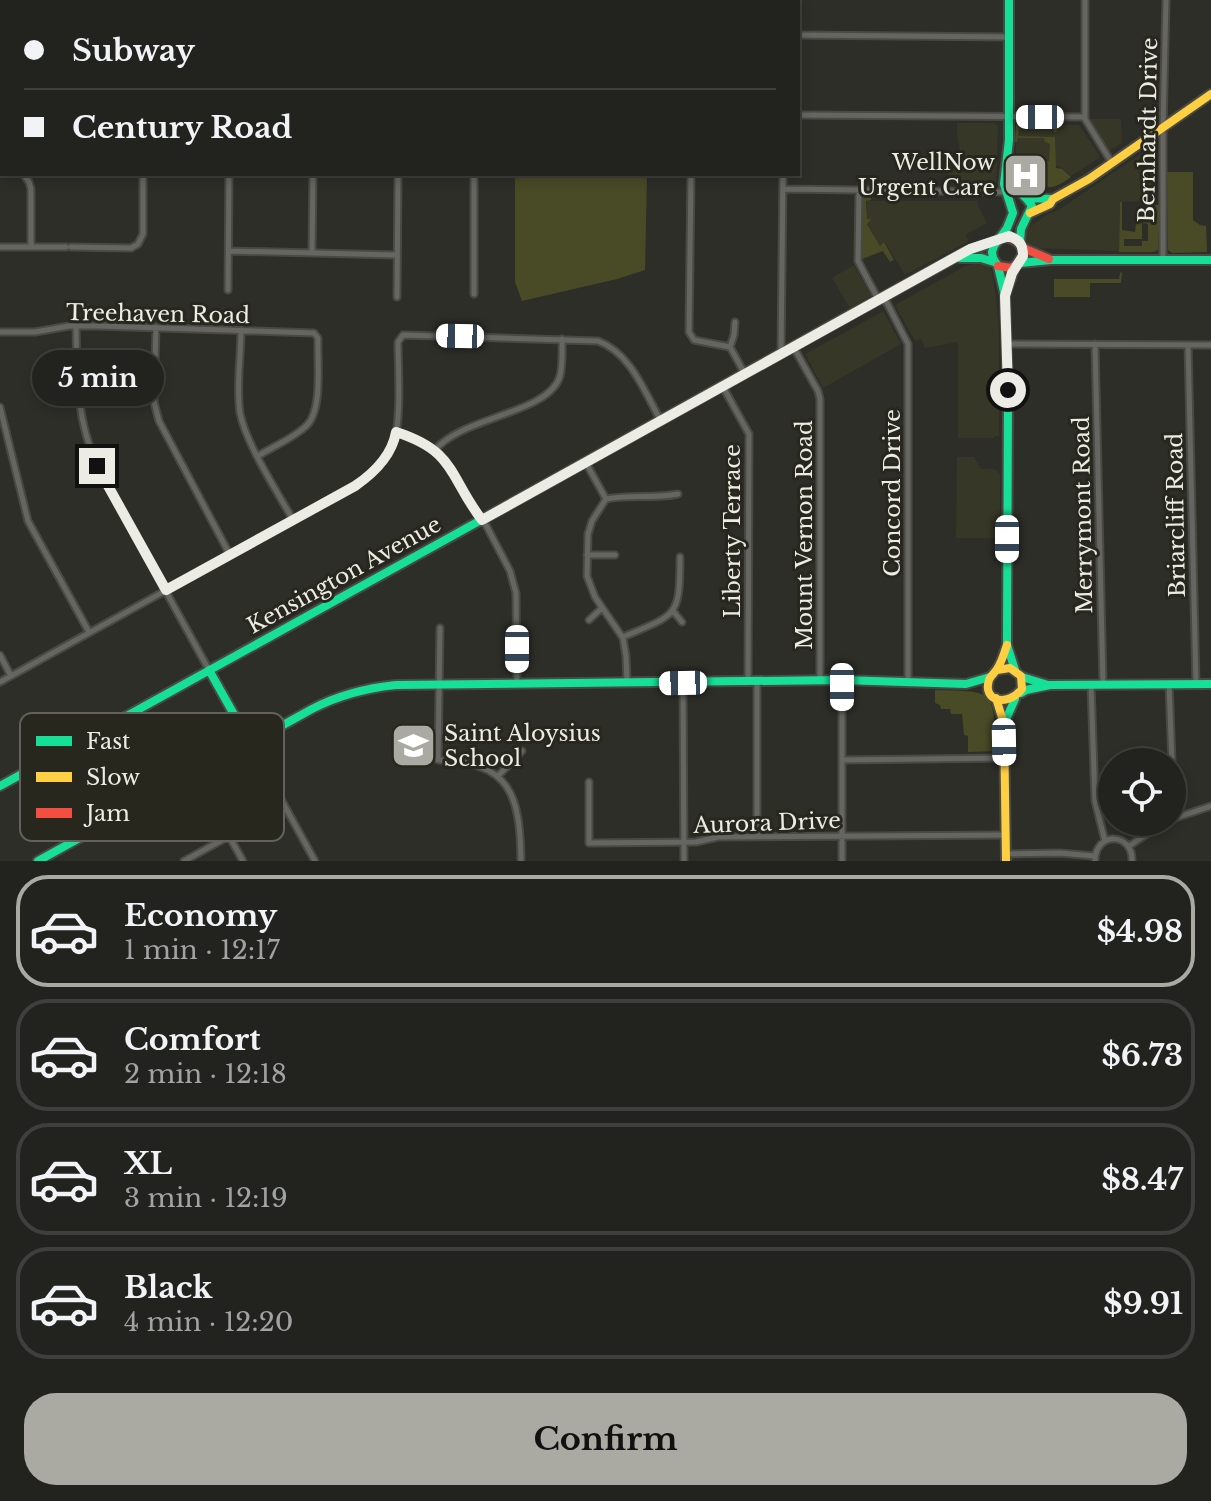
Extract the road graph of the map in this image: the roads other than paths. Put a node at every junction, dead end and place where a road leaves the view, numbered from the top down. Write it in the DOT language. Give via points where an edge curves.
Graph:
graph roads {
  1 [pos="1009,0"];
  2 [pos="1085,0"];
  3 [pos="1166,0"];
  4 [pos="800,35"];
  5 [pos="1009,37"];
  6 [pos="1211,94"];
  7 [pos="800,115"];
  8 [pos="1009,117"];
  9 [pos="1085,117"];
  10 [pos="1163,127"];
  11 [pos="1008,162"];
  12 [pos="1112,163"];
  13 [pos="24,176"];
  14 [pos="143,176"];
  15 [pos="229,176"];
  16 [pos="313,176"];
  17 [pos="398,176"];
  18 [pos="474,176"];
  19 [pos="691,176"];
  20 [pos="783,176"];
  21 [pos="783,189"];
  22 [pos="859,190"];
  23 [pos="1005,192"];
  24 [pos="1025,197"];
  25 [pos="1053,199"];
  26 [pos="1012,209"];
  27 [pos="1029,214"];
  28 [pos="999,239"];
  29 [pos="1022,245"];
  30 [pos="0,247"];
  31 [pos="31,247"];
  32 [pos="229,251"];
  33 [pos="312,253"];
  34 [pos="396,255"];
  35 [pos="958,258"];
  36 [pos="1051,260"];
  37 [pos="1163,260"];
  38 [pos="1211,260"];
  39 [pos="996,264"];
  40 [pos="1018,265"];
  41 [pos="228,290"];
  42 [pos="474,294"];
  43 [pos="1005,296"];
  44 [pos="397,297"];
  45 [pos="882,299"];
  46 [pos="735,322"];
  47 [pos="76,326"];
  48 [pos="156,327"];
  49 [pos="241,330"];
  50 [pos="0,332"];
  51 [pos="562,339"];
  52 [pos="1007,344"];
  53 [pos="1095,344"];
  54 [pos="1188,345"];
  55 [pos="1211,345"];
  56 [pos="730,347"];
  57 [pos="794,348"];
  58 [pos="781,355"];
  59 [pos="745,375"];
  60 [pos="723,387"];
  61 [pos="0,407"];
  62 [pos="661,421"];
  63 [pos="396,432"];
  64 [pos="435,450"];
  65 [pos="258,456"];
  66 [pos="586,463"];
  67 [pos="678,494"];
  68 [pos="606,499"];
  69 [pos="293,520"];
  70 [pos="482,520"];
  71 [pos="230,555"];
  72 [pos="587,555"];
  73 [pos="615,555"];
  74 [pos="680,557"];
  75 [pos="166,590"];
  76 [pos="602,608"];
  77 [pos="673,611"];
  78 [pos="589,620"];
  79 [pos="682,622"];
  80 [pos="440,628"];
  81 [pos="89,632"];
  82 [pos="623,637"];
  83 [pos="1007,645"];
  84 [pos="0,655"];
  85 [pos="209,670"];
  86 [pos="997,670"];
  87 [pos="1018,673"];
  88 [pos="11,676"];
  89 [pos="990,677"];
  90 [pos="842,680"];
  91 [pos="820,681"];
  92 [pos="0,682"];
  93 [pos="752,682"];
  94 [pos="908,682"];
  95 [pos="627,683"];
  96 [pos="683,683"];
  97 [pos="517,684"];
  98 [pos="966,684"];
  99 [pos="1169,684"];
  100 [pos="1196,684"];
  101 [pos="1211,684"];
  102 [pos="439,685"];
  103 [pos="1050,685"];
  104 [pos="1091,685"];
  105 [pos="1103,685"];
  106 [pos="993,696"];
  107 [pos="1018,696"];
  108 [pos="132,713"];
  109 [pos="233,713"];
  110 [pos="284,724"];
  111 [pos="1004,724"];
  112 [pos="1171,748"];
  113 [pos="522,751"];
  114 [pos="1004,758"];
  115 [pos="842,760"];
  116 [pos="20,775"];
  117 [pos="498,776"];
  118 [pos="589,782"];
  119 [pos="0,786"];
  120 [pos="284,806"];
  121 [pos="1211,806"];
  122 [pos="1186,814"];
  123 [pos="1006,835"];
  124 [pos="757,836"];
  125 [pos="842,836"];
  126 [pos="1144,836"];
  127 [pos="74,841"];
  128 [pos="220,841"];
  129 [pos="232,841"];
  130 [pos="1105,841"];
  131 [pos="684,843"];
  132 [pos="1129,846"];
  133 [pos="1006,858"];
  134 [pos="1094,858"];
  135 [pos="38,861"];
  136 [pos="184,861"];
  137 [pos="243,861"];
  138 [pos="315,861"];
  139 [pos="521,861"];
  140 [pos="684,861"];
  141 [pos="842,861"];
  142 [pos="1132,861"];
  1 -- 5 [label="street"];
  2 -- 9 [label="street"];
  3 -- 10 [label="street, Bernhardt Drive"];
  4 -- 5 [label="street"];
  5 -- 8 [label="street"];
  6 -- 10 [label="street"];
  7 -- 8 [label="street"];
  8 -- 9 [label="street"];
  8 -- 11 [label="street"];
  9 -- 12 [label="street"];
  10 -- 12 [label="street"];
  10 -- 37 [label="street, Bernhardt Drive"];
  11 -- 23 [label="street"];
  11 -- 24 [label="street" via="1012,183"];
  12 -- 25 [label="street"];
  13 -- 31 [label="street" via="31,189"];
  14 -- 31 [label="street" via="143,234 138,244"];
  15 -- 32 [label="street"];
  16 -- 33 [label="street"];
  17 -- 34 [label="street"];
  18 -- 42 [label="street"];
  19 -- 56 [label="street" via="689,332 694,340"];
  20 -- 21 [label="street"];
  21 -- 22 [label="street"];
  21 -- 58 [label="street"];
  22 -- 23 [label="street"];
  22 -- 45 [label="street, Concord Drive" via="857,259"];
  23 -- 26 [label="street"];
  24 -- 25 [label="street"];
  24 -- 26 [label="street" via="1014,199"];
  24 -- 27 [label="street" via="1031,203"];
  25 -- 27 [label="street"];
  26 -- 27 [label="street" via="1018,216"];
  26 -- 28 [label="street"];
  27 -- 29 [label="street" via="1021,229"];
  28 -- 29 [label="street" via="1009,236"];
  28 -- 35 [label="street, Kensington Avenue"];
  28 -- 39 [label="street" via="991,253"];
  29 -- 36 [label="street"];
  29 -- 40 [label="street"];
  30 -- 31 [label="street"];
  32 -- 33 [label="street"];
  32 -- 41 [label="street"];
  33 -- 34 [label="street"];
  34 -- 44 [label="street"];
  35 -- 39 [label="street"];
  35 -- 45 [label="street, Kensington Avenue"];
  36 -- 37 [label="street"];
  36 -- 40 [label="street"];
  37 -- 38 [label="street"];
  39 -- 40 [label="street" via="1006,269"];
  39 -- 43 [label="street"];
  40 -- 43 [label="street"];
  43 -- 52 [label="street"];
  45 -- 57 [label="street, Kensington Avenue"];
  45 -- 94 [label="street, Concord Drive" via="908,344"];
  46 -- 56 [label="street"];
  47 -- 48 [label="street, Treehaven Road"];
  47 -- 50 [label="street, Treehaven Road"];
  47 -- 75 [label="street" via="77,390 90,450"];
  48 -- 49 [label="street, Treehaven Road"];
  48 -- 71 [label="street" via="154,396 159,421"];
  49 -- 65 [label="street" via="240,408"];
  49 -- 65 [label="street, Treehaven Road" via="311,333 318,340 313,417 304,429"];
  51 -- 62 [label="street" via="591,340 615,349"];
  51 -- 63 [label="street" via="400,337"];
  51 -- 64 [label="street" via="560,375 550,393 462,429"];
  52 -- 53 [label="street"];
  52 -- 83 [label="street"];
  53 -- 54 [label="street"];
  53 -- 105 [label="street, Merrymont Road"];
  54 -- 55 [label="street"];
  54 -- 100 [label="street, Briarcliff Road"];
  56 -- 59 [label="street"];
  57 -- 58 [label="street, Kensington Avenue"];
  57 -- 91 [label="street, Mount Vernon Road" via="820,399"];
  58 -- 59 [label="street, Kensington Avenue"];
  59 -- 60 [label="street, Kensington Avenue"];
  60 -- 62 [label="street, Kensington Avenue"];
  60 -- 93 [label="street, Liberty Terrace" via="749,434"];
  61 -- 81 [label="street" via="28,521"];
  62 -- 66 [label="street, Kensington Avenue"];
  63 -- 64 [label="street"];
  63 -- 69 [label="street" via="390,450 371,474"];
  64 -- 70 [label="street"];
  65 -- 69 [label="street"];
  66 -- 68 [label="street"];
  66 -- 70 [label="street, Kensington Avenue"];
  67 -- 68 [label="street"];
  68 -- 72 [label="street" via="590,527"];
  69 -- 71 [label="street"];
  70 -- 85 [label="street, Kensington Avenue"];
  70 -- 97 [label="street" via="516,588"];
  71 -- 75 [label="street"];
  72 -- 73 [label="street"];
  72 -- 76 [label="street" via="588,581"];
  74 -- 77 [label="street" via="679,596"];
  75 -- 81 [label="street"];
  75 -- 85 [label="street"];
  76 -- 78 [label="street"];
  76 -- 82 [label="street"];
  77 -- 79 [label="street"];
  77 -- 82 [label="street"];
  80 -- 102 [label="street"];
  81 -- 88 [label="street"];
  82 -- 95 [label="street"];
  83 -- 86 [label="street"];
  83 -- 87 [label="street"];
  84 -- 88 [label="street"];
  85 -- 108 [label="street, Kensington Avenue"];
  85 -- 109 [label="street"];
  86 -- 87 [label="street"];
  86 -- 89 [label="street"];
  87 -- 103 [label="street"];
  87 -- 107 [label="street" via="1023,685"];
  88 -- 92 [label="street"];
  89 -- 98 [label="street"];
  89 -- 106 [label="street"];
  90 -- 91 [label="street"];
  90 -- 94 [label="street"];
  90 -- 115 [label="street"];
  91 -- 93 [label="street"];
  93 -- 96 [label="street"];
  93 -- 124 [label="street, Liberty Terrace"];
  94 -- 98 [label="street"];
  95 -- 96 [label="street"];
  95 -- 97 [label="street"];
  96 -- 131 [label="street"];
  97 -- 102 [label="street"];
  98 -- 106 [label="street"];
  99 -- 100 [label="street"];
  99 -- 105 [label="street"];
  99 -- 112 [label="street"];
  100 -- 101 [label="street"];
  102 -- 110 [label="street" via="349,692"];
  102 -- 117 [label="street" via="438,760 470,763"];
  103 -- 104 [label="street"];
  103 -- 107 [label="street"];
  104 -- 105 [label="street"];
  104 -- 130 [label="street" via="1095,801"];
  106 -- 107 [label="street" via="1007,702"];
  106 -- 111 [label="street"];
  107 -- 111 [label="street"];
  111 -- 114 [label="street"];
  113 -- 117 [label="street"];
  114 -- 115 [label="street"];
  114 -- 123 [label="street"];
  115 -- 125 [label="street"];
  116 -- 119 [label="street, Kensington Avenue"];
  117 -- 139 [label="street" via="515,803"];
  118 -- 131 [label="street, Aurora Drive" via="589,843"];
  120 -- 138 [label="street"];
  121 -- 122 [label="street"];
  123 -- 125 [label="street, Aurora Drive"];
  123 -- 133 [label="street"];
  124 -- 125 [label="street, Aurora Drive"];
  124 -- 131 [label="street, Aurora Drive"];
  125 -- 141 [label="street"];
  126 -- 132 [label="street"];
  127 -- 135 [label="street"];
  128 -- 136 [label="street"];
  129 -- 137 [label="street"];
  130 -- 132 [label="street"];
  130 -- 134 [label="street"];
  131 -- 140 [label="street"];
  132 -- 142 [label="street"];
  133 -- 134 [label="street" via="1060,853"];
}
